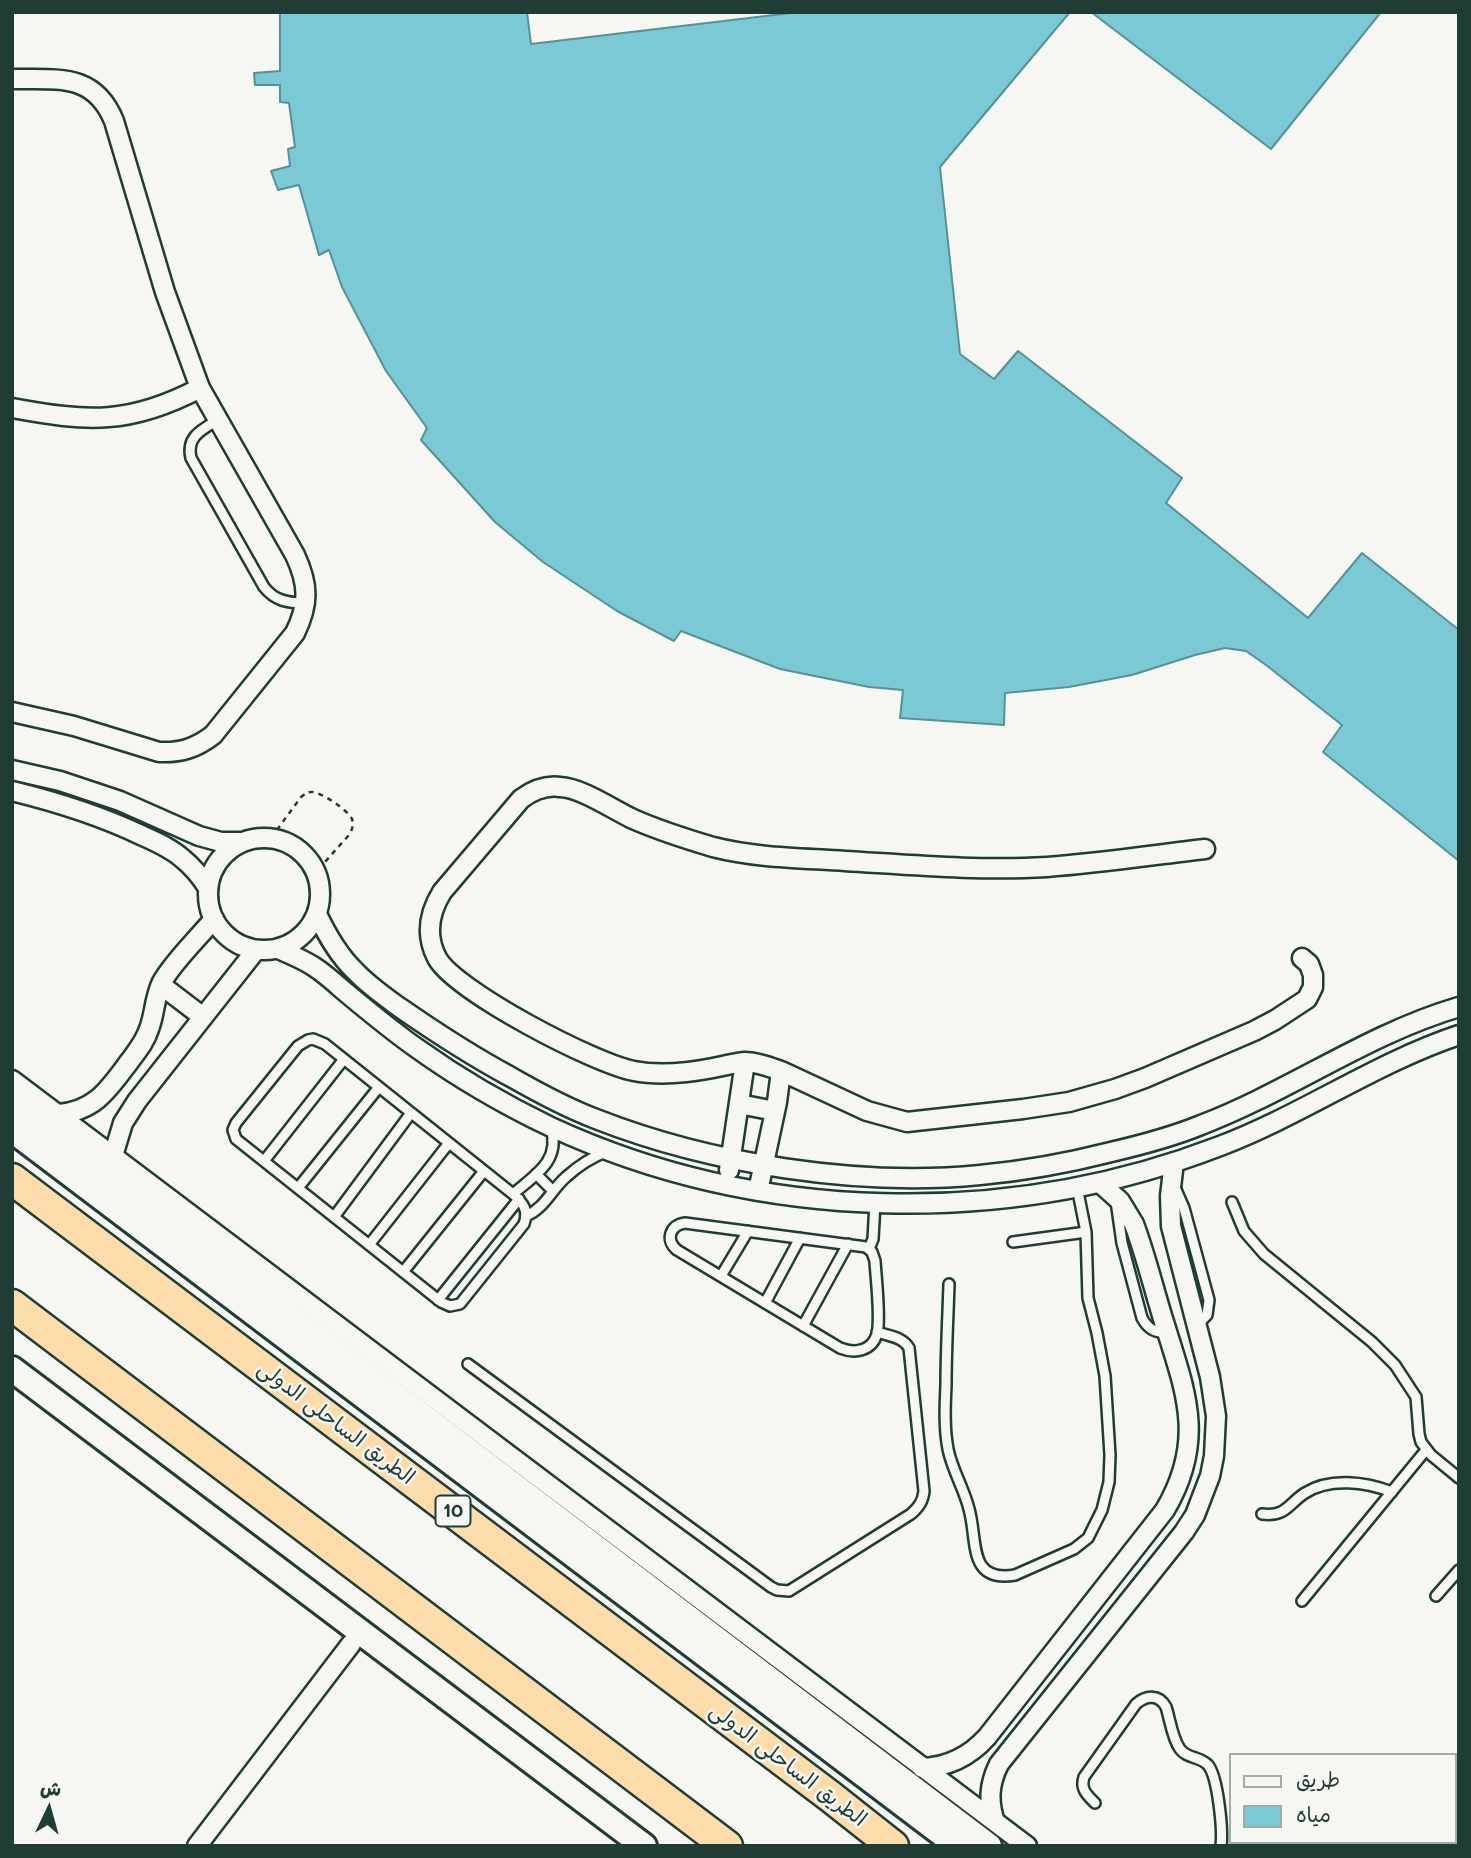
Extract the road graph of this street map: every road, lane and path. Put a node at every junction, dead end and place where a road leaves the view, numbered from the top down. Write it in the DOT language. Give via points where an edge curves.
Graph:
graph roads {
  1 [pos="12,79"];
  2 [pos="200,388"];
  3 [pos="12,408"];
  4 [pos="218,421"];
  5 [pos="306,603"];
  6 [pos="12,712"];
  7 [pos="12,770"];
  8 [pos="12,791"];
  9 [pos="178,827"];
  10 [pos="271,838"];
  11 [pos="243,842"];
  12 [pos="167,848"];
  13 [pos="1205,849"];
  14 [pos="316,872"];
  15 [pos="208,888"];
  16 [pos="317,914"];
  17 [pos="214,919"];
  18 [pos="278,949"];
  19 [pos="256,950"];
  20 [pos="1302,957"];
  21 [pos="161,985"];
  22 [pos="1459,1007"];
  23 [pos="203,1017"];
  24 [pos="1459,1035"];
  25 [pos="344,1059"];
  26 [pos="745,1062"];
  27 [pos="781,1071"];
  28 [pos="12,1080"];
  29 [pos="379,1087"];
  30 [pos="12,1104"];
  31 [pos="739,1104"];
  32 [pos="1237,1110"];
  33 [pos="775,1111"];
  34 [pos="411,1113"];
  35 [pos="52,1122"];
  36 [pos="551,1126"];
  37 [pos="12,1130"];
  38 [pos="1248,1135"];
  39 [pos="449,1143"];
  40 [pos="608,1150"];
  41 [pos="113,1156"];
  42 [pos="731,1158"];
  43 [pos="1081,1160"];
  44 [pos="264,1161"];
  45 [pos="1174,1162"];
  46 [pos="764,1164"];
  47 [pos="484,1171"];
  48 [pos="536,1174"];
  49 [pos="981,1175"];
  50 [pos="12,1179"];
  51 [pos="726,1185"];
  52 [pos="1088,1185"];
  53 [pos="298,1188"];
  54 [pos="553,1191"];
  55 [pos="758,1191"];
  56 [pos="516,1197"];
  57 [pos="985,1200"];
  58 [pos="1231,1202"];
  59 [pos="875,1203"];
  60 [pos="526,1216"];
  61 [pos="334,1217"];
  62 [pos="748,1231"];
  63 [pos="1086,1232"];
  64 [pos="800,1238"];
  65 [pos="1013,1242"];
  66 [pos="848,1244"];
  67 [pos="369,1245"];
  68 [pos="869,1249"];
  69 [pos="402,1272"];
  70 [pos="721,1276"];
  71 [pos="949,1283"];
  72 [pos="438,1300"];
  73 [pos="765,1303"];
  74 [pos="12,1305"];
  75 [pos="1197,1325"];
  76 [pos="803,1326"];
  77 [pos="877,1332"];
  78 [pos="1167,1332"];
  79 [pos="468,1364"];
  80 [pos="12,1369"];
  81 [pos="12,1388"];
  82 [pos="1426,1450"];
  83 [pos="1459,1478"];
  84 [pos="1392,1492"];
  85 [pos="1262,1514"];
  86 [pos="1459,1570"];
  87 [pos="659,1582"];
  88 [pos="1103,1590"];
  89 [pos="1436,1596"];
  90 [pos="1302,1601"];
  91 [pos="1124,1606"];
  92 [pos="351,1644"];
  93 [pos="851,1753"];
  94 [pos="922,1768"];
  95 [pos="917,1803"];
  96 [pos="1095,1803"];
  97 [pos="992,1834"];
  98 [pos="197,1846"];
  99 [pos="618,1846"];
  100 [pos="645,1846"];
  101 [pos="727,1846"];
  102 [pos="894,1846"];
  103 [pos="958,1846"];
  104 [pos="1027,1846"];
  105 [pos="1221,1846"];
  1 -- 2 [label="street" via="72,81 99,95 108,107"];
  2 -- 3 [label="street" via="174,402 115,418 85,419"];
  2 -- 4 [label="street"];
  4 -- 5 [label="street" via="295,555 306,586"];
  4 -- 5 [label="lane" via="193,437 191,458 264,587 285,602"];
  5 -- 6 [label="street" via="295,634 223,724 208,740 188,750 159,752"];
  7 -- 9 [label="street" via="108,797"];
  8 -- 12 [label="street" via="111,821"];
  9 -- 11 [label="street" via="221,842"];
  9 -- 12 [label="street"];
  10 -- 11 [label="street"];
  10 -- 14 [label="street" via="298,849"];
  10 -- 14 [label="path" via="308,792 318,793 346,811 352,831"];
  11 -- 15 [label="street" via="219,860"];
  12 -- 15 [label="street" via="189,864"];
  13 -- 26 [label="street" via="1001,868 768,856 688,840 579,791 552,786 521,799 436,903 429,927 438,960 453,976 521,1021 608,1064 643,1073 693,1072"];
  14 -- 16 [label="street" via="321,900"];
  15 -- 17 [label="street"];
  16 -- 18 [label="street" via="302,936"];
  16 -- 42 [label="street" via="355,971 474,1056 593,1118"];
  17 -- 19 [label="street" via="231,940"];
  17 -- 21 [label="street"];
  18 -- 19 [label="street"];
  18 -- 36 [label="street" via="320,970 463,1080"];
  19 -- 23 [label="street"];
  20 -- 27 [label="street" via="1309,964 1313,987 1307,999 1275,1020 1145,1078 1076,1100 907,1122 867,1111"];
  21 -- 23 [label="street"];
  21 -- 35 [label="street" via="147,1035 112,1085 88,1106"];
  22 -- 32 [label="street" via="1386,1034"];
  23 -- 41 [label="street" via="129,1112"];
  24 -- 38 [label="street" via="1380,1068"];
  25 -- 29 [label="lane"];
  25 -- 44 [label="lane"];
  25 -- 44 [label="lane" via="320,1041 302,1042 236,1123 236,1139"];
  26 -- 27 [label="street"];
  26 -- 31 [label="street"];
  27 -- 33 [label="street"];
  28 -- 35 [label="street"];
  29 -- 34 [label="lane"];
  29 -- 53 [label="lane"];
  30 -- 35 [label="main road"];
  31 -- 33 [label="street"];
  31 -- 42 [label="street"];
  32 -- 38 [label="street"];
  32 -- 43 [label="street" via="1169,1136"];
  33 -- 46 [label="street"];
  34 -- 39 [label="lane"];
  34 -- 61 [label="lane"];
  35 -- 41 [label="street"];
  35 -- 87 [label="main road"];
  36 -- 40 [label="street"];
  36 -- 48 [label="lane" via="552,1153"];
  37 -- 93 [label="main road"];
  38 -- 45 [label="street"];
  39 -- 47 [label="lane"];
  39 -- 67 [label="lane"];
  40 -- 51 [label="street"];
  40 -- 54 [label="lane" via="575,1169"];
  41 -- 87 [label="street"];
  42 -- 46 [label="street"];
  42 -- 51 [label="street"];
  43 -- 49 [label="street"];
  43 -- 52 [label="street"];
  44 -- 53 [label="lane"];
  45 -- 52 [label="street"];
  45 -- 75 [label="street" via="1171,1226"];
  46 -- 49 [label="street" via="866,1176"];
  46 -- 55 [label="street"];
  47 -- 56 [label="lane"];
  47 -- 69 [label="lane"];
  48 -- 54 [label="lane"];
  48 -- 56 [label="lane"];
  49 -- 57 [label="street"];
  50 -- 102 [label="highway, الطريق الساحلى الدولى / 10"];
  51 -- 55 [label="street"];
  52 -- 57 [label="street"];
  52 -- 63 [label="lane"];
  52 -- 78 [label="street" via="1115,1196 1134,1224"];
  53 -- 61 [label="lane"];
  54 -- 60 [label="lane"];
  55 -- 59 [label="street"];
  56 -- 60 [label="lane"];
  56 -- 72 [label="lane"];
  57 -- 59 [label="street"];
  58 -- 82 [label="lane" via="1244,1231 1264,1254 1395,1365 1416,1397 1419,1434"];
  59 -- 68 [label="lane"];
  60 -- 72 [label="lane" via="460,1304 450,1307"];
  61 -- 67 [label="lane"];
  62 -- 64 [label="lane"];
  62 -- 70 [label="lane"];
  62 -- 70 [label="lane" via="685,1223 673,1229 673,1247"];
  63 -- 65 [label="lane"];
  63 -- 71 [label="lane" via="1086,1287 1107,1395 1107,1495 1093,1531 1082,1544 1007,1577 985,1570 977,1559 969,1508 949,1453"];
  64 -- 66 [label="lane"];
  64 -- 73 [label="lane"];
  66 -- 68 [label="lane"];
  66 -- 76 [label="lane"];
  67 -- 69 [label="lane"];
  68 -- 77 [label="lane" via="875,1261"];
  69 -- 72 [label="lane"];
  70 -- 73 [label="lane"];
  73 -- 76 [label="lane"];
  74 -- 101 [label="highway"];
  75 -- 78 [label="street"];
  75 -- 91 [label="street" via="1216,1416 1210,1476 1184,1532"];
  76 -- 77 [label="lane" via="856,1352 870,1345"];
  77 -- 79 [label="lane" via="903,1341 909,1348 924,1497 911,1514 789,1591 771,1587"];
  78 -- 88 [label="street" via="1189,1413 1185,1465 1165,1510"];
  80 -- 100 [label="main road"];
  81 -- 92 [label="main road"];
  82 -- 83 [label="lane"];
  82 -- 84 [label="lane"];
  84 -- 85 [label="lane" via="1364,1484 1326,1486 1306,1493 1281,1513"];
  84 -- 90 [label="lane"];
  86 -- 89 [label="lane"];
  87 -- 93 [label="main road"];
  87 -- 94 [label="street"];
  88 -- 91 [label="street"];
  88 -- 94 [label="street" via="978,1747 955,1761"];
  91 -- 97 [label="street" via="999,1764 990,1787"];
  92 -- 98 [label="street"];
  92 -- 99 [label="main road"];
  93 -- 95 [label="main road"];
  94 -- 97 [label="street"];
  95 -- 97 [label="main road"];
  95 -- 103 [label="main road"];
  96 -- 105 [label="lane" via="1085,1793 1084,1777 1136,1704 1158,1698 1166,1707 1180,1749 1211,1770 1222,1826"];
  97 -- 104 [label="street"];
}
